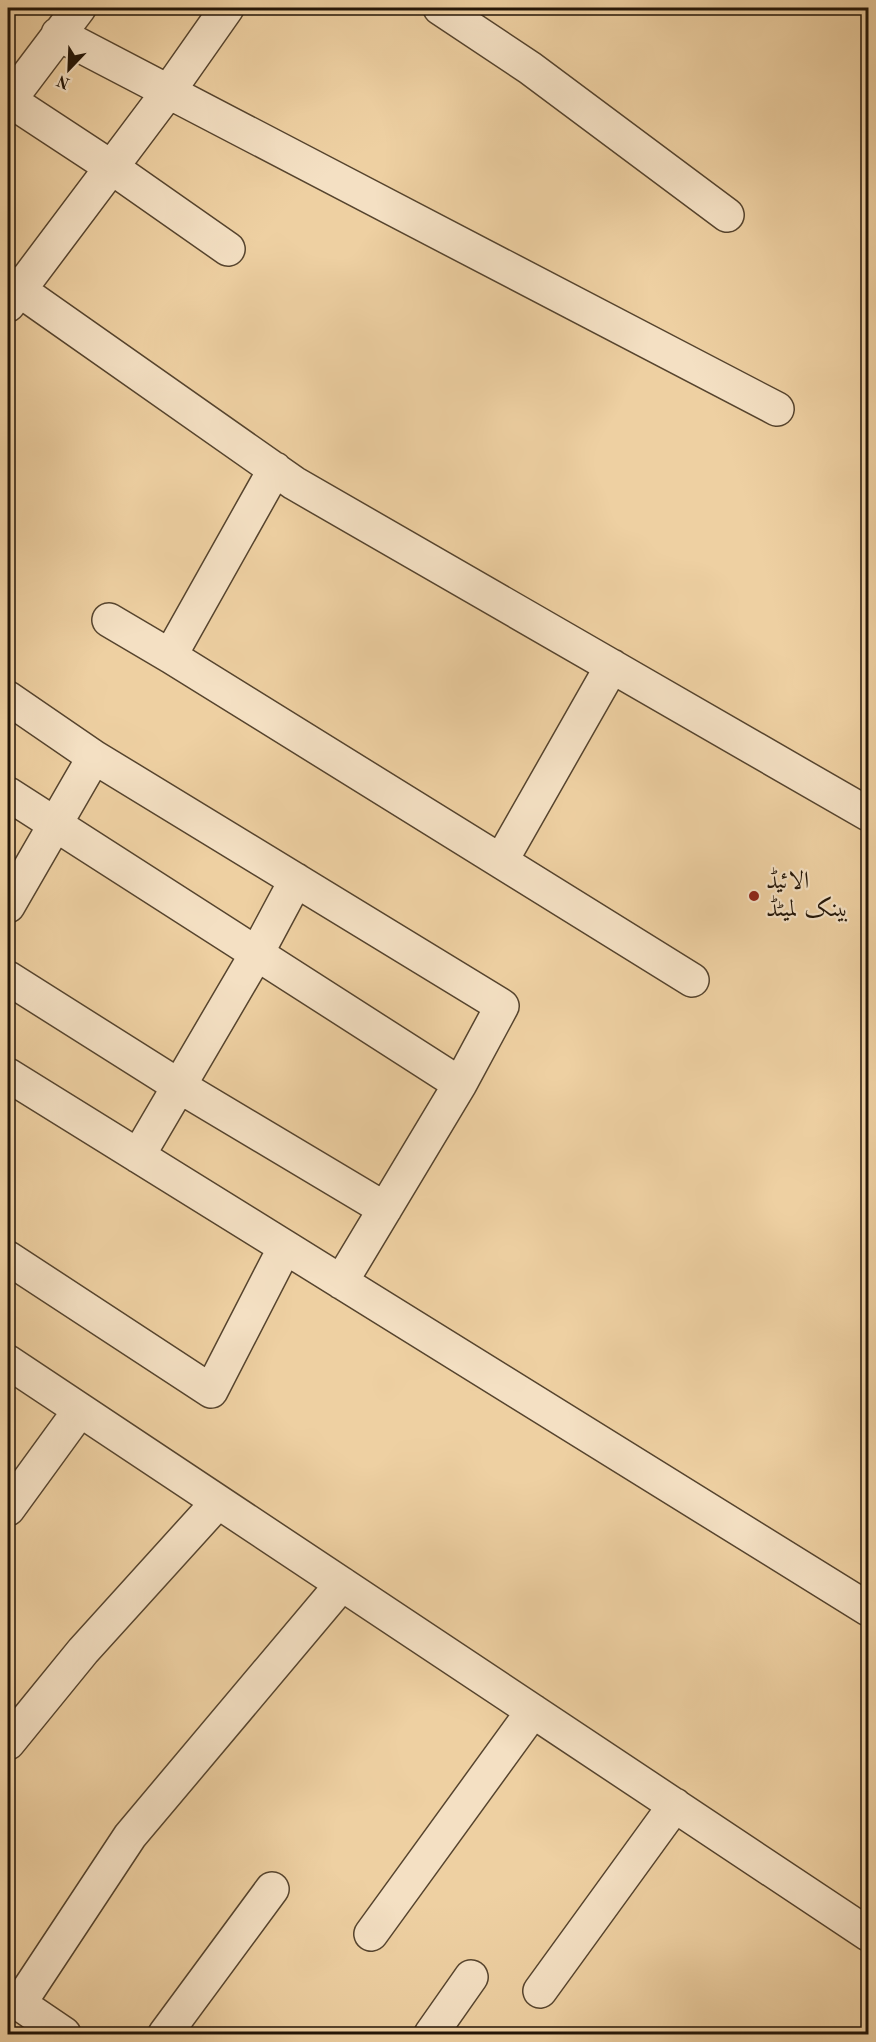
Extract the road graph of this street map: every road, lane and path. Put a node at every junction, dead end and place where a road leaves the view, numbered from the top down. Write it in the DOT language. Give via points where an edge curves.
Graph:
graph roads {
  1 [pos="79,8"];
  2 [pos="227,8"];
  3 [pos="440,8"];
  4 [pos="58,34"];
  5 [pos="168,92"];
  6 [pos="8,101"];
  7 [pos="111,167"];
  8 [pos="727,215"];
  9 [pos="228,249"];
  10 [pos="11,292"];
  11 [pos="777,409"];
  12 [pos="274,469"];
  13 [pos="109,620"];
  14 [pos="170,656"];
  15 [pos="612,666"];
  16 [pos="8,698"];
  17 [pos="94,757"];
  18 [pos="8,794"];
  19 [pos="868,814"];
  20 [pos="55,824"];
  21 [pos="501,861"];
  22 [pos="296,880"];
  23 [pos="8,906"];
  24 [pos="257,954"];
  25 [pos="8,978"];
  26 [pos="692,980"];
  27 [pos="9,1081"];
  28 [pos="460,1084"];
  29 [pos="179,1086"];
  30 [pos="138,1156"];
  31 [pos="385,1209"];
  32 [pos="285,1247"];
  33 [pos="8,1258"];
  34 [pos="341,1282"];
  35 [pos="8,1362"];
  36 [pos="80,1410"];
  37 [pos="218,1502"];
  38 [pos="8,1509"];
  39 [pos="342,1584"];
  40 [pos="868,1609"];
  41 [pos="533,1711"];
  42 [pos="8,1743"];
  43 [pos="675,1805"];
  44 [pos="272,1888"];
  45 [pos="371,1934"];
  46 [pos="868,1934"];
  47 [pos="471,1977"];
  48 [pos="540,1991"];
  49 [pos="13,2000"];
  50 [pos="57,2033"];
  51 [pos="165,2034"];
  52 [pos="431,2034"];
  1 -- 4 [label="street"];
  2 -- 5 [label="street"];
  3 -- 8 [label="street" via="530,68"];
  4 -- 5 [label="street"];
  4 -- 6 [label="street"];
  5 -- 7 [label="street"];
  5 -- 11 [label="street"];
  6 -- 7 [label="street"];
  7 -- 9 [label="street"];
  7 -- 10 [label="street"];
  10 -- 12 [label="street"];
  12 -- 14 [label="street"];
  12 -- 15 [label="street"];
  13 -- 14 [label="street"];
  14 -- 21 [label="street"];
  15 -- 19 [label="street"];
  15 -- 21 [label="street"];
  16 -- 17 [label="street"];
  17 -- 20 [label="street"];
  17 -- 22 [label="street"];
  18 -- 20 [label="street"];
  20 -- 23 [label="street"];
  20 -- 24 [label="street"];
  21 -- 26 [label="street"];
  22 -- 24 [label="street"];
  22 -- 28 [label="street" via="502,1006"];
  24 -- 28 [label="street"];
  24 -- 29 [label="street"];
  25 -- 29 [label="street"];
  27 -- 30 [label="street"];
  28 -- 31 [label="street"];
  29 -- 30 [label="street"];
  29 -- 31 [label="street"];
  30 -- 32 [label="street"];
  31 -- 34 [label="street"];
  32 -- 33 [label="street" via="211,1391"];
  32 -- 34 [label="street"];
  34 -- 40 [label="street"];
  35 -- 36 [label="street"];
  36 -- 37 [label="street"];
  36 -- 38 [label="street"];
  37 -- 39 [label="street"];
  37 -- 42 [label="street" via="83,1651"];
  39 -- 41 [label="street"];
  39 -- 49 [label="street" via="130,1836"];
  41 -- 43 [label="street"];
  41 -- 45 [label="street"];
  43 -- 46 [label="street"];
  43 -- 48 [label="street"];
  44 -- 51 [label="street"];
  47 -- 52 [label="street"];
  49 -- 50 [label="street"];
}
